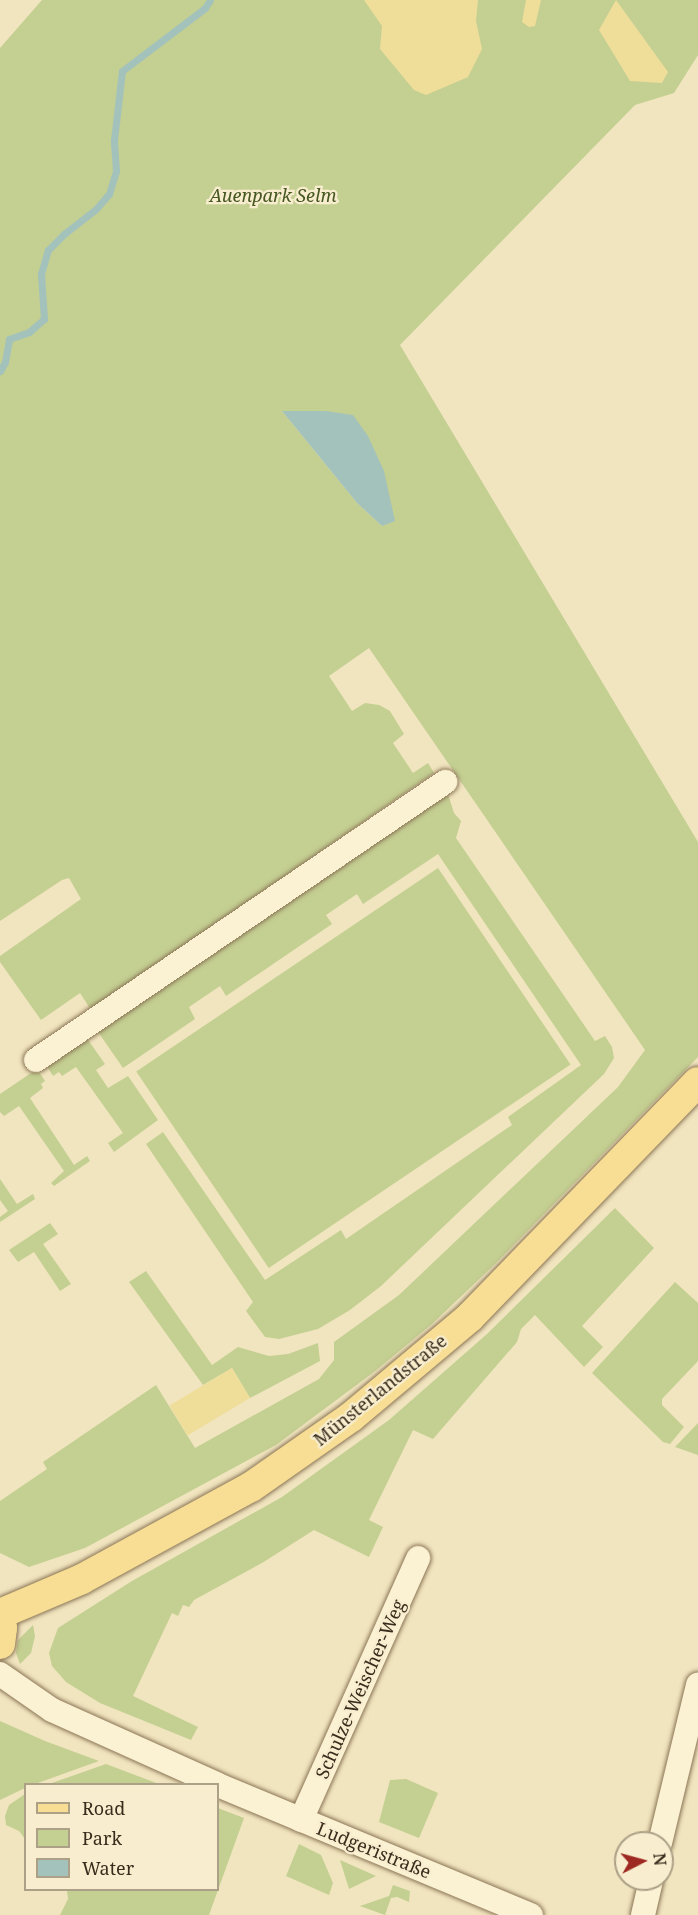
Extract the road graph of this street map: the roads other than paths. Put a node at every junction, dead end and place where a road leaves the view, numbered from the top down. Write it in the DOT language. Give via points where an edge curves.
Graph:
graph roads {
  1 [pos="445,782"];
  2 [pos="36,1060"];
  3 [pos="698,1082"];
  4 [pos="418,1558"];
  5 [pos="0,1614"];
  6 [pos="0,1620"];
  7 [pos="0,1644"];
  8 [pos="0,1674"];
  9 [pos="698,1685"];
  10 [pos="213,1783"];
  11 [pos="219,1786"];
  12 [pos="301,1820"];
  13 [pos="663,1831"];
  14 [pos="648,1891"];
  15 [pos="531,1915"];
  16 [pos="643,1915"];
  1 -- 2 [label="street"];
  3 -- 5 [label="main road, Münsterlandstraße" via="470,1317 351,1417 251,1487 82,1579"];
  4 -- 12 [label="street, Schulze-Weischer-Weg"];
  6 -- 7 [label="main road"];
  8 -- 10 [label="street, Ludgeristraße" via="52,1710"];
  9 -- 13 [label="street"];
  11 -- 12 [label="street, Ludgeristraße"];
  12 -- 15 [label="street, Ludgeristraße"];
  14 -- 16 [label="street"];
}
